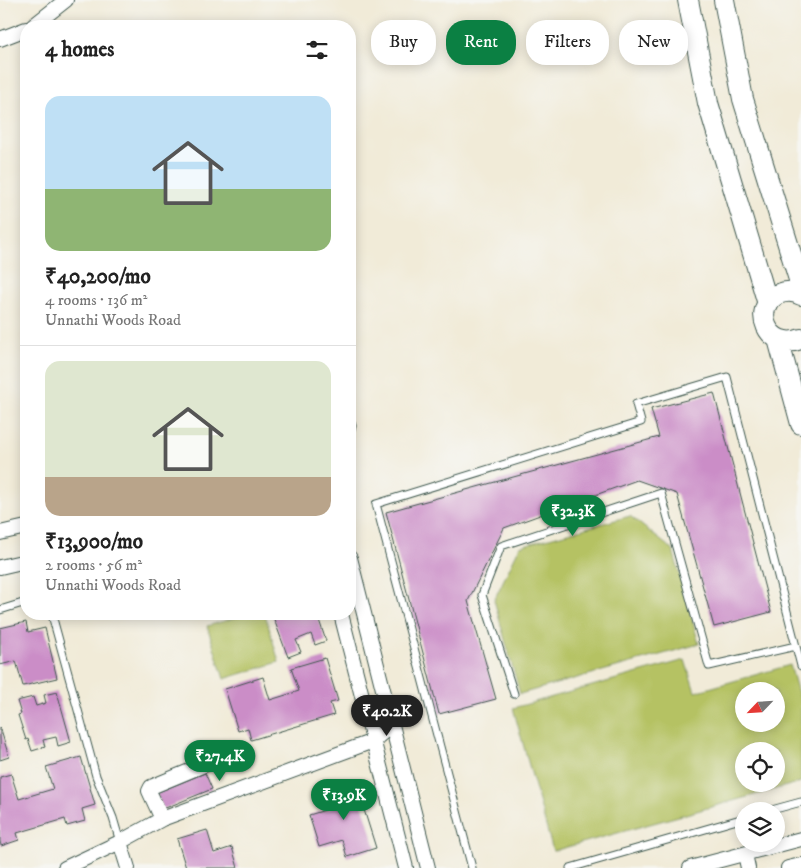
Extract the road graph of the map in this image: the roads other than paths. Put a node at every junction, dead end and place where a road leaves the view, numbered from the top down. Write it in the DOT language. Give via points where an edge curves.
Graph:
graph roads {
  1 [pos="66,0"];
  2 [pos="688,0"];
  3 [pos="724,0"];
  4 [pos="41,20"];
  5 [pos="20,31"];
  6 [pos="0,39"];
  7 [pos="801,286"];
  8 [pos="801,295"];
  9 [pos="768,304"];
  10 [pos="778,339"];
  11 [pos="801,339"];
  12 [pos="801,424"];
  13 [pos="20,528"];
  14 [pos="0,533"];
  15 [pos="20,562"];
  16 [pos="0,567"];
  17 [pos="356,582"];
  18 [pos="20,604"];
  19 [pos="0,610"];
  20 [pos="52,620"];
  21 [pos="343,620"];
  22 [pos="796,646"];
  23 [pos="801,666"];
  24 [pos="514,694"];
  25 [pos="392,725"];
  26 [pos="373,741"];
  27 [pos="228,756"];
  28 [pos="801,802"];
  29 [pos="785,806"];
  30 [pos="162,820"];
  31 [pos="735,821"];
  32 [pos="801,839"];
  33 [pos="120,842"];
  34 [pos="744,854"];
  35 [pos="801,865"];
  36 [pos="65,868"];
  37 [pos="128,868"];
  38 [pos="406,868"];
  39 [pos="428,868"];
  40 [pos="472,868"];
  41 [pos="570,868"];
  42 [pos="690,868"];
  43 [pos="748,868"];
  44 [pos="788,868"];
  1 -- 4 [label="street"];
  2 -- 9 [label="main road" via="708,103"];
  3 -- 7 [label="main road" via="743,99"];
  5 -- 6 [label="street"];
  8 -- 9 [label="main road" via="788,291 780,293"];
  9 -- 10 [label="main road" via="764,320"];
  10 -- 11 [label="main road" via="793,342"];
  10 -- 12 [label="main road"];
  13 -- 14 [label="street"];
  15 -- 16 [label="street"];
  17 -- 25 [label="street"];
  18 -- 19 [label="lane"];
  20 -- 33 [label="lane" via="96,776"];
  21 -- 26 [label="street"];
  22 -- 23 [label="lane"];
  22 -- 24 [label="lane" via="709,666 661,493 501,546 482,595"];
  22 -- 40 [label="lane" via="727,377 636,404 641,422 376,504"];
  25 -- 26 [label="street"];
  25 -- 39 [label="street"];
  26 -- 30 [label="street"];
  26 -- 38 [label="street"];
  27 -- 30 [label="street" via="151,786 149,791"];
  28 -- 29 [label="lane"];
  30 -- 33 [label="street"];
  31 -- 41 [label="lane"];
  32 -- 34 [label="street"];
  33 -- 36 [label="street"];
  33 -- 37 [label="street"];
  34 -- 42 [label="street"];
  34 -- 43 [label="street"];
  35 -- 44 [label="street"];
}
